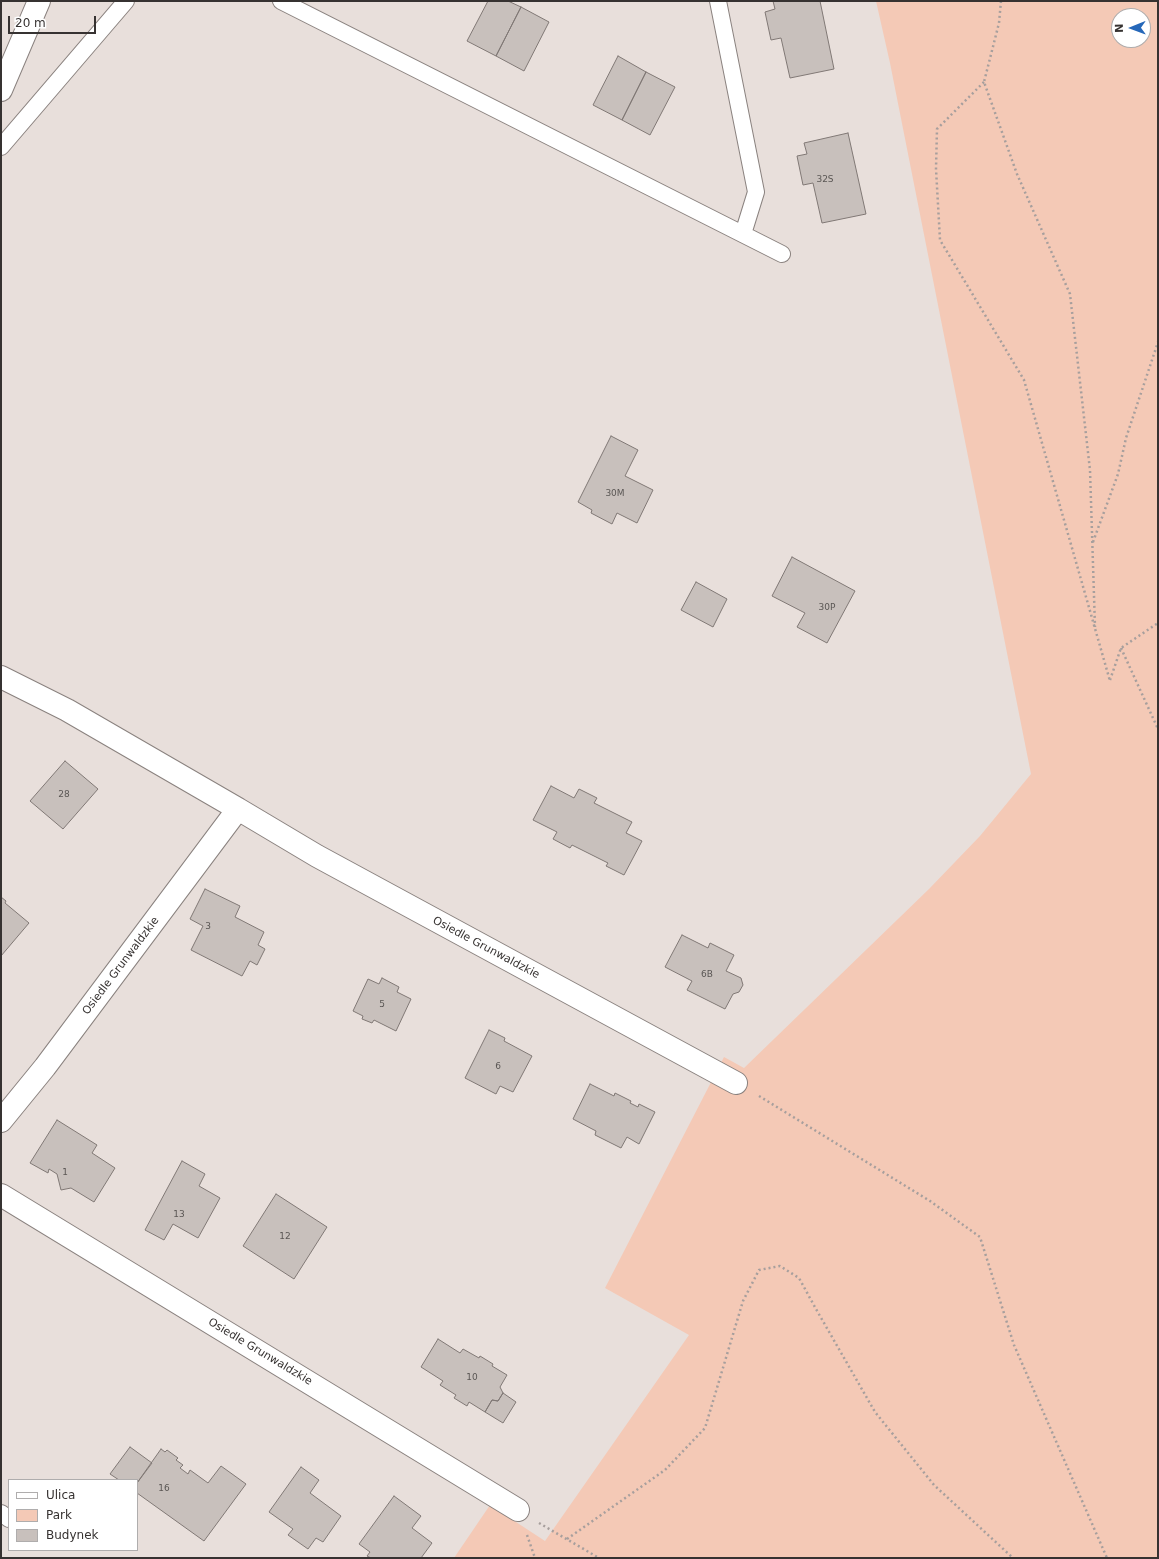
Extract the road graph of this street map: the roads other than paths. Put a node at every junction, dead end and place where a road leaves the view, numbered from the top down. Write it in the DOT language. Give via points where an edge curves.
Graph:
graph roads {
  1 [pos="39,1"];
  2 [pos="126,1"];
  3 [pos="281,1"];
  4 [pos="718,1"];
  5 [pos="1,90"];
  6 [pos="1,147"];
  7 [pos="743,234"];
  8 [pos="782,254"];
  9 [pos="1,678"];
  10 [pos="238,809"];
  11 [pos="736,1083"];
  12 [pos="1,1121"];
  13 [pos="1,1195"];
  14 [pos="518,1510"];
  1 -- 5 [label="street"];
  2 -- 6 [label="lane"];
  3 -- 7 [label="lane"];
  4 -- 7 [label="lane" via="756,192"];
  7 -- 8 [label="lane"];
  9 -- 10 [label="street, Osiedle Grunwaldzkie" via="67,710"];
  10 -- 11 [label="street, Osiedle Grunwaldzkie" via="324,860"];
  10 -- 12 [label="street, Osiedle Grunwaldzkie" via="45,1067"];
  13 -- 14 [label="street, Osiedle Grunwaldzkie"];
}
